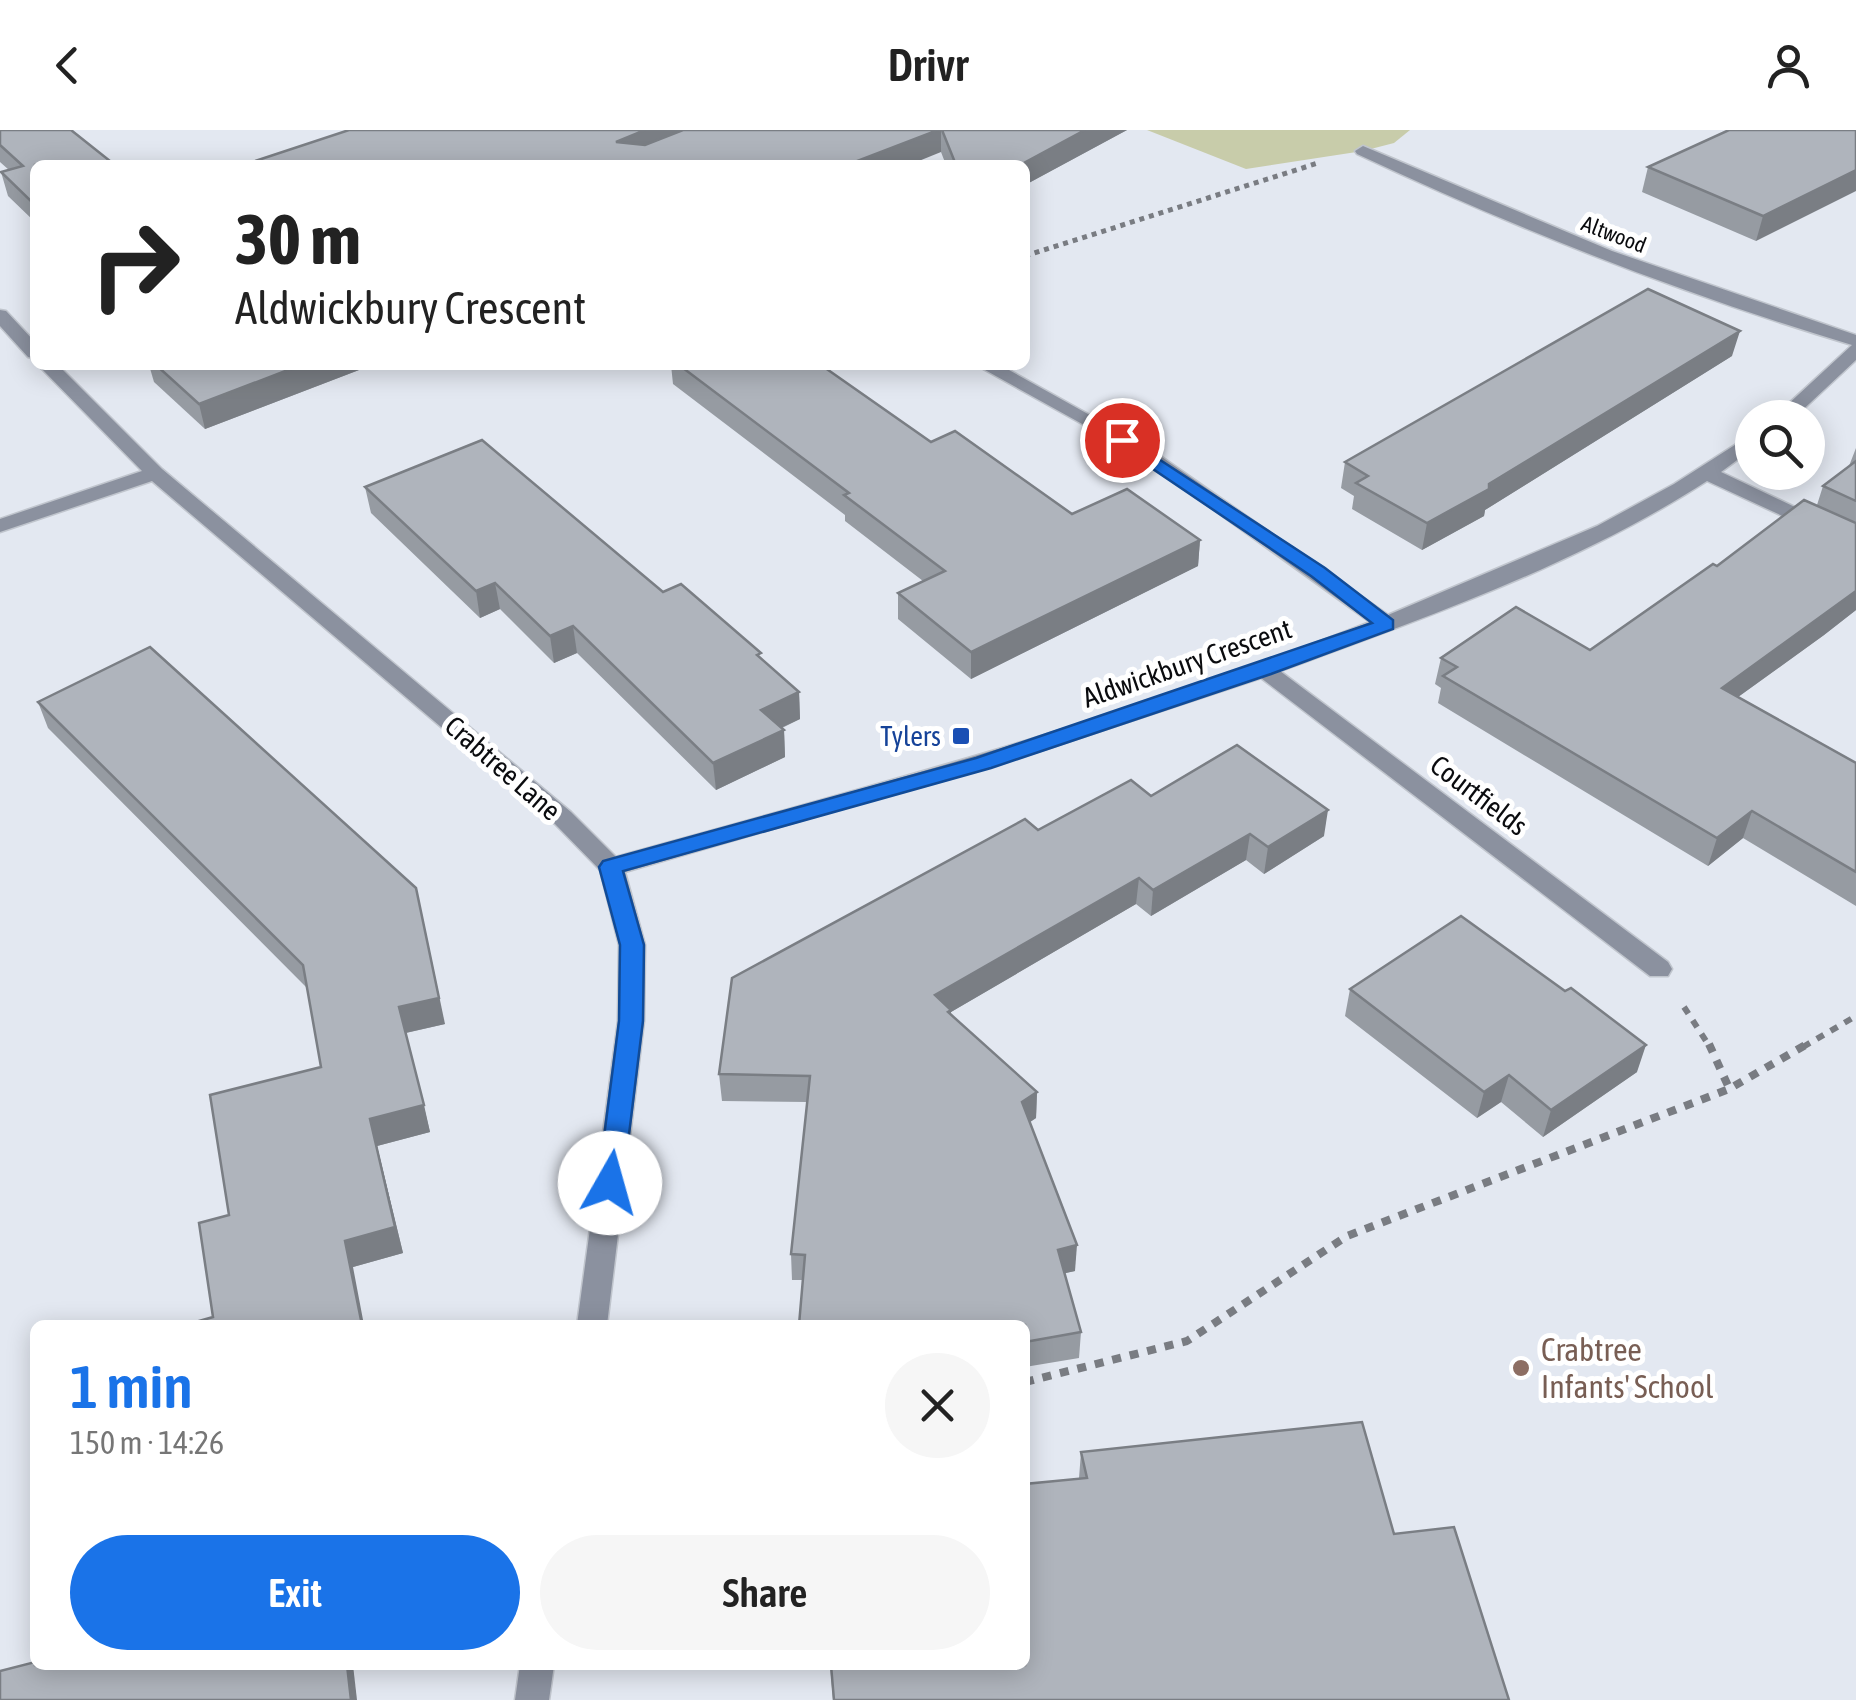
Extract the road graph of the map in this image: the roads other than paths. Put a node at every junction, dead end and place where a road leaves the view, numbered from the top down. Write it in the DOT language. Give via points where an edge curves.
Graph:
graph roads {
  1 [pos="1363,151"];
  2 [pos="0,315"];
  3 [pos="1856,341"];
  4 [pos="30,347"];
  5 [pos="1856,350"];
  6 [pos="52,370"];
  7 [pos="995,370"];
  8 [pos="1802,400"];
  9 [pos="1735,453"];
  10 [pos="155,473"];
  11 [pos="1709,474"];
  12 [pos="0,526"];
  13 [pos="1856,544"];
  14 [pos="1386,624"];
  15 [pos="1264,670"];
  16 [pos="610,867"];
  17 [pos="1659,969"];
  18 [pos="593,1320"];
  19 [pos="536,1670"];
  20 [pos="532,1700"];
  1 -- 3 [label="street, Altwood" via="1476,205 1706,293"];
  2 -- 4 [label="street"];
  5 -- 8 [label="street"];
  6 -- 10 [label="street, Crabtree Lane"];
  7 -- 14 [label="street" via="1090,418"];
  9 -- 11 [label="street, Aldwickbury Crescent"];
  10 -- 12 [label="street"];
  10 -- 16 [label="street, Crabtree Lane" via="562,818"];
  11 -- 13 [label="street"];
  11 -- 14 [label="street, Aldwickbury Crescent" via="1549,557"];
  14 -- 15 [label="street, Aldwickbury Crescent"];
  15 -- 16 [label="street, Aldwickbury Crescent" via="984,763"];
  15 -- 17 [label="street, Courtfields"];
  16 -- 18 [label="street, Crabtree Lane" via="632,945 631,1021"];
  19 -- 20 [label="street"];
}
